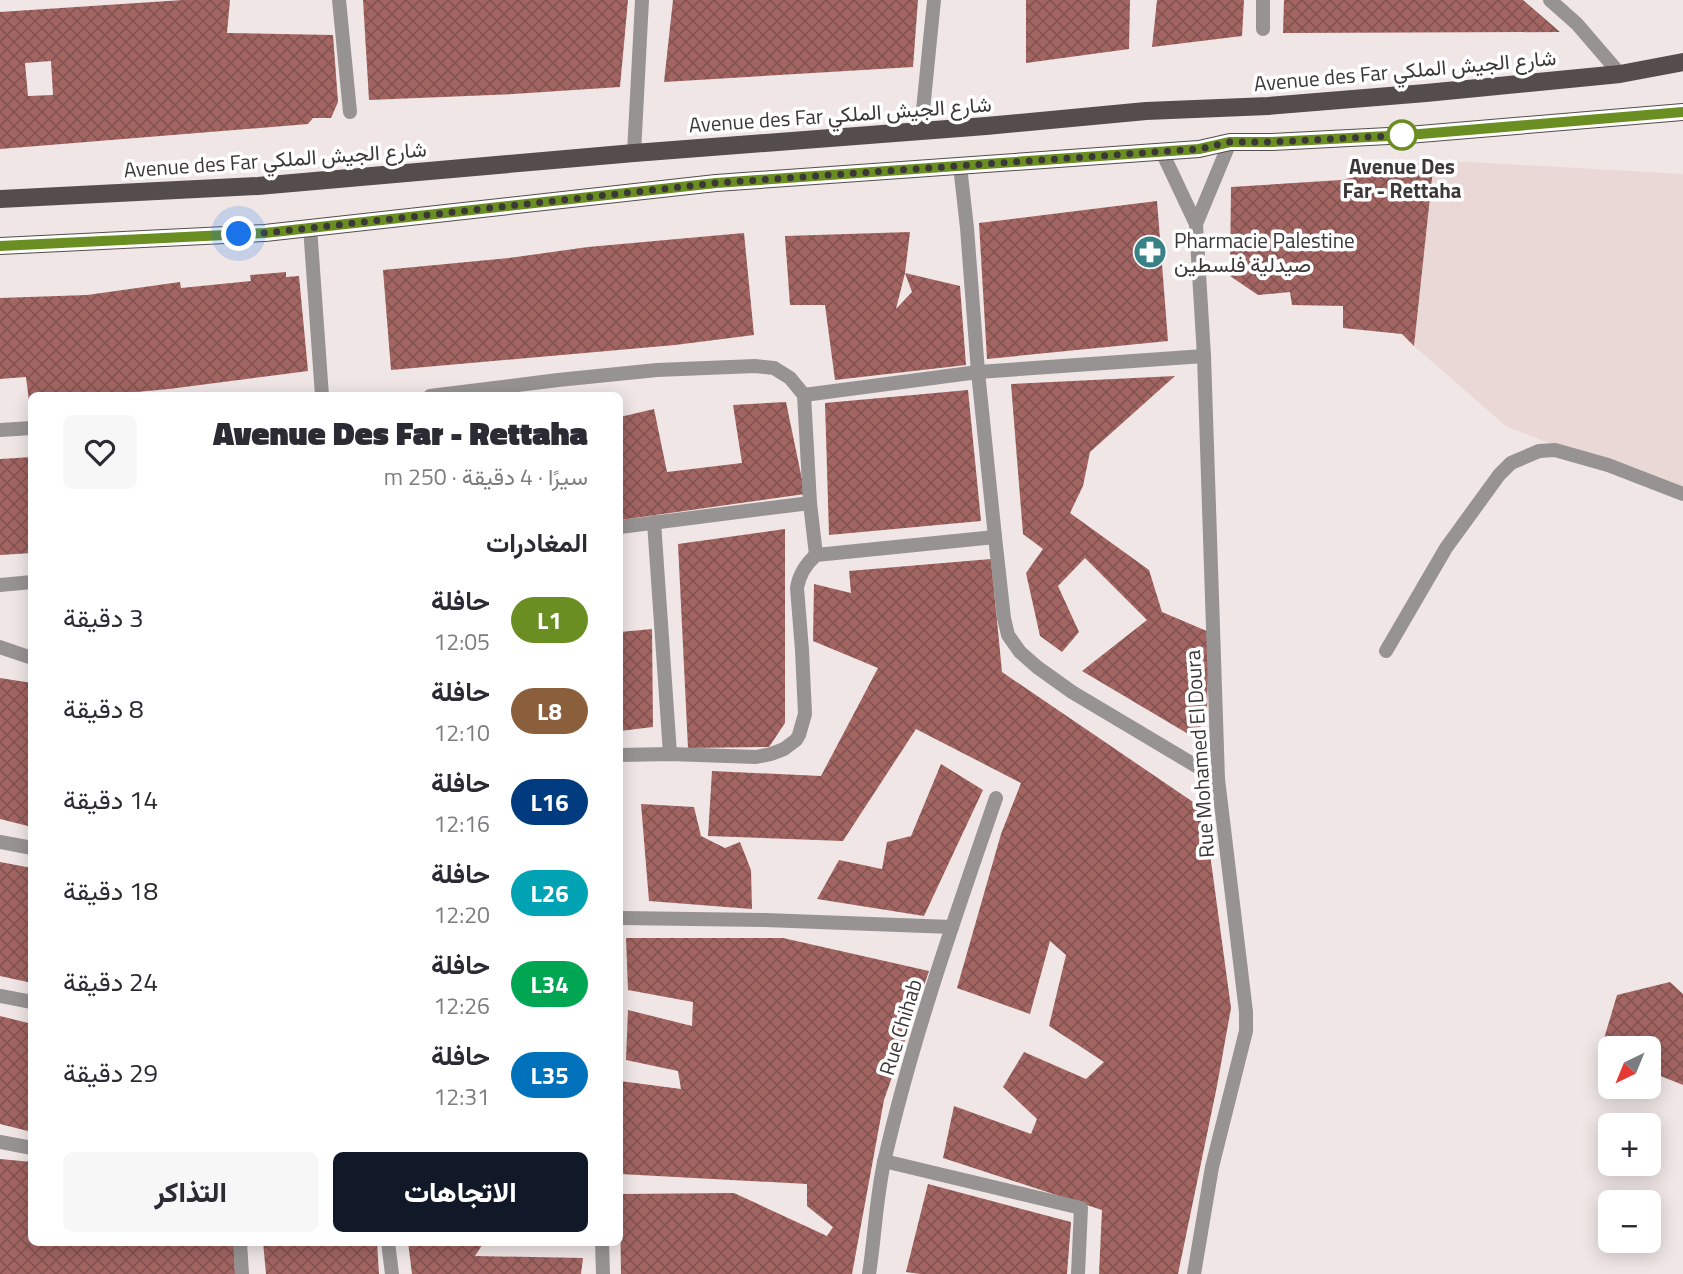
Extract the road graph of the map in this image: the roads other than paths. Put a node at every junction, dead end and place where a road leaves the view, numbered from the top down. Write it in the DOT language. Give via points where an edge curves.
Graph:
graph roads {
  1 [pos="339,0"];
  2 [pos="642,0"];
  3 [pos="934,0"];
  4 [pos="1263,0"];
  5 [pos="1549,0"];
  6 [pos="1263,29"];
  7 [pos="1683,62"];
  8 [pos="1620,74"];
  9 [pos="350,112"];
  10 [pos="1683,112"];
  11 [pos="922,131"];
  12 [pos="1230,142"];
  13 [pos="1161,152"];
  14 [pos="634,153"];
  15 [pos="960,166"];
  16 [pos="0,199"];
  17 [pos="1196,224"];
  18 [pos="310,227"];
  19 [pos="0,246"];
  20 [pos="1204,356"];
  21 [pos="978,372"];
  22 [pos="558,380"];
  23 [pos="322,392"];
  24 [pos="462,392"];
  25 [pos="559,392"];
  26 [pos="804,395"];
  27 [pos="28,428"];
  28 [pos="0,430"];
  29 [pos="1683,494"];
  30 [pos="810,503"];
  31 [pos="654,522"];
  32 [pos="623,527"];
  33 [pos="995,537"];
  34 [pos="816,555"];
  35 [pos="28,582"];
  36 [pos="0,585"];
  37 [pos="0,647"];
  38 [pos="1385,651"];
  39 [pos="28,657"];
  40 [pos="670,754"];
  41 [pos="623,755"];
  42 [pos="1218,779"];
  43 [pos="996,798"];
  44 [pos="0,842"];
  45 [pos="28,847"];
  46 [pos="623,918"];
  47 [pos="952,927"];
  48 [pos="0,996"];
  49 [pos="28,1001"];
  50 [pos="0,1142"];
  51 [pos="28,1147"];
  52 [pos="884,1161"];
  53 [pos="240,1246"];
  54 [pos="388,1246"];
  55 [pos="601,1246"];
  56 [pos="242,1274"];
  57 [pos="391,1274"];
  58 [pos="603,1274"];
  59 [pos="869,1274"];
  60 [pos="1078,1274"];
  61 [pos="1194,1274"];
  1 -- 9 [label="street"];
  2 -- 14 [label="street"];
  3 -- 11 [label="street"];
  4 -- 6 [label="street"];
  5 -- 8 [label="street" via="1577,24"];
  7 -- 8 [label="main road, Avenue des Far شارع الجيش الملكي"];
  8 -- 11 [label="main road, Avenue des Far شارع الجيش الملكي"];
  10 -- 12 [label="main road" via="1408,135"];
  11 -- 14 [label="main road, Avenue des Far شارع الجيش الملكي"];
  12 -- 13 [label="main road"];
  12 -- 17 [label="street, Rue Mohamed El Doura"];
  13 -- 15 [label="main road"];
  13 -- 17 [label="street, Rue Mohamed El Doura"];
  14 -- 16 [label="main road, Avenue des Far شارع الجيش الملكي" via="258,186"];
  15 -- 18 [label="main road" via="716,183"];
  15 -- 21 [label="street"];
  17 -- 20 [label="street, Rue Mohamed El Doura"];
  18 -- 19 [label="main road"];
  18 -- 23 [label="street"];
  20 -- 21 [label="street"];
  20 -- 42 [label="street, Rue Mohamed El Doura"];
  21 -- 26 [label="street"];
  21 -- 33 [label="street"];
  22 -- 24 [label="street"];
  22 -- 25 [label="street"];
  22 -- 26 [label="street" via="763,366 784,373"];
  26 -- 30 [label="street"];
  27 -- 28 [label="street"];
  29 -- 38 [label="street" via="1555,450 1539,451 1511,463 1446,548"];
  30 -- 31 [label="street"];
  30 -- 34 [label="street"];
  31 -- 32 [label="street"];
  31 -- 40 [label="street"];
  33 -- 34 [label="street"];
  33 -- 42 [label="street" via="1004,618 1008,635 1020,652 1072,692"];
  34 -- 40 [label="street" via="802,572 797,588 805,714 796,740 784,749 756,757"];
  35 -- 36 [label="street"];
  37 -- 39 [label="street"];
  40 -- 41 [label="street"];
  42 -- 61 [label="street, Rue Mohamed El Doura" via="1246,1031 1212,1167"];
  43 -- 47 [label="street, Rue Chihab"];
  44 -- 45 [label="street"];
  46 -- 47 [label="street"];
  47 -- 52 [label="street, Rue Chihab"];
  48 -- 49 [label="street"];
  50 -- 51 [label="street"];
  52 -- 59 [label="street, Rue Chihab"];
  52 -- 60 [label="street" via="1081,1208"];
  53 -- 56 [label="street"];
  54 -- 57 [label="street"];
  55 -- 58 [label="street"];
}
